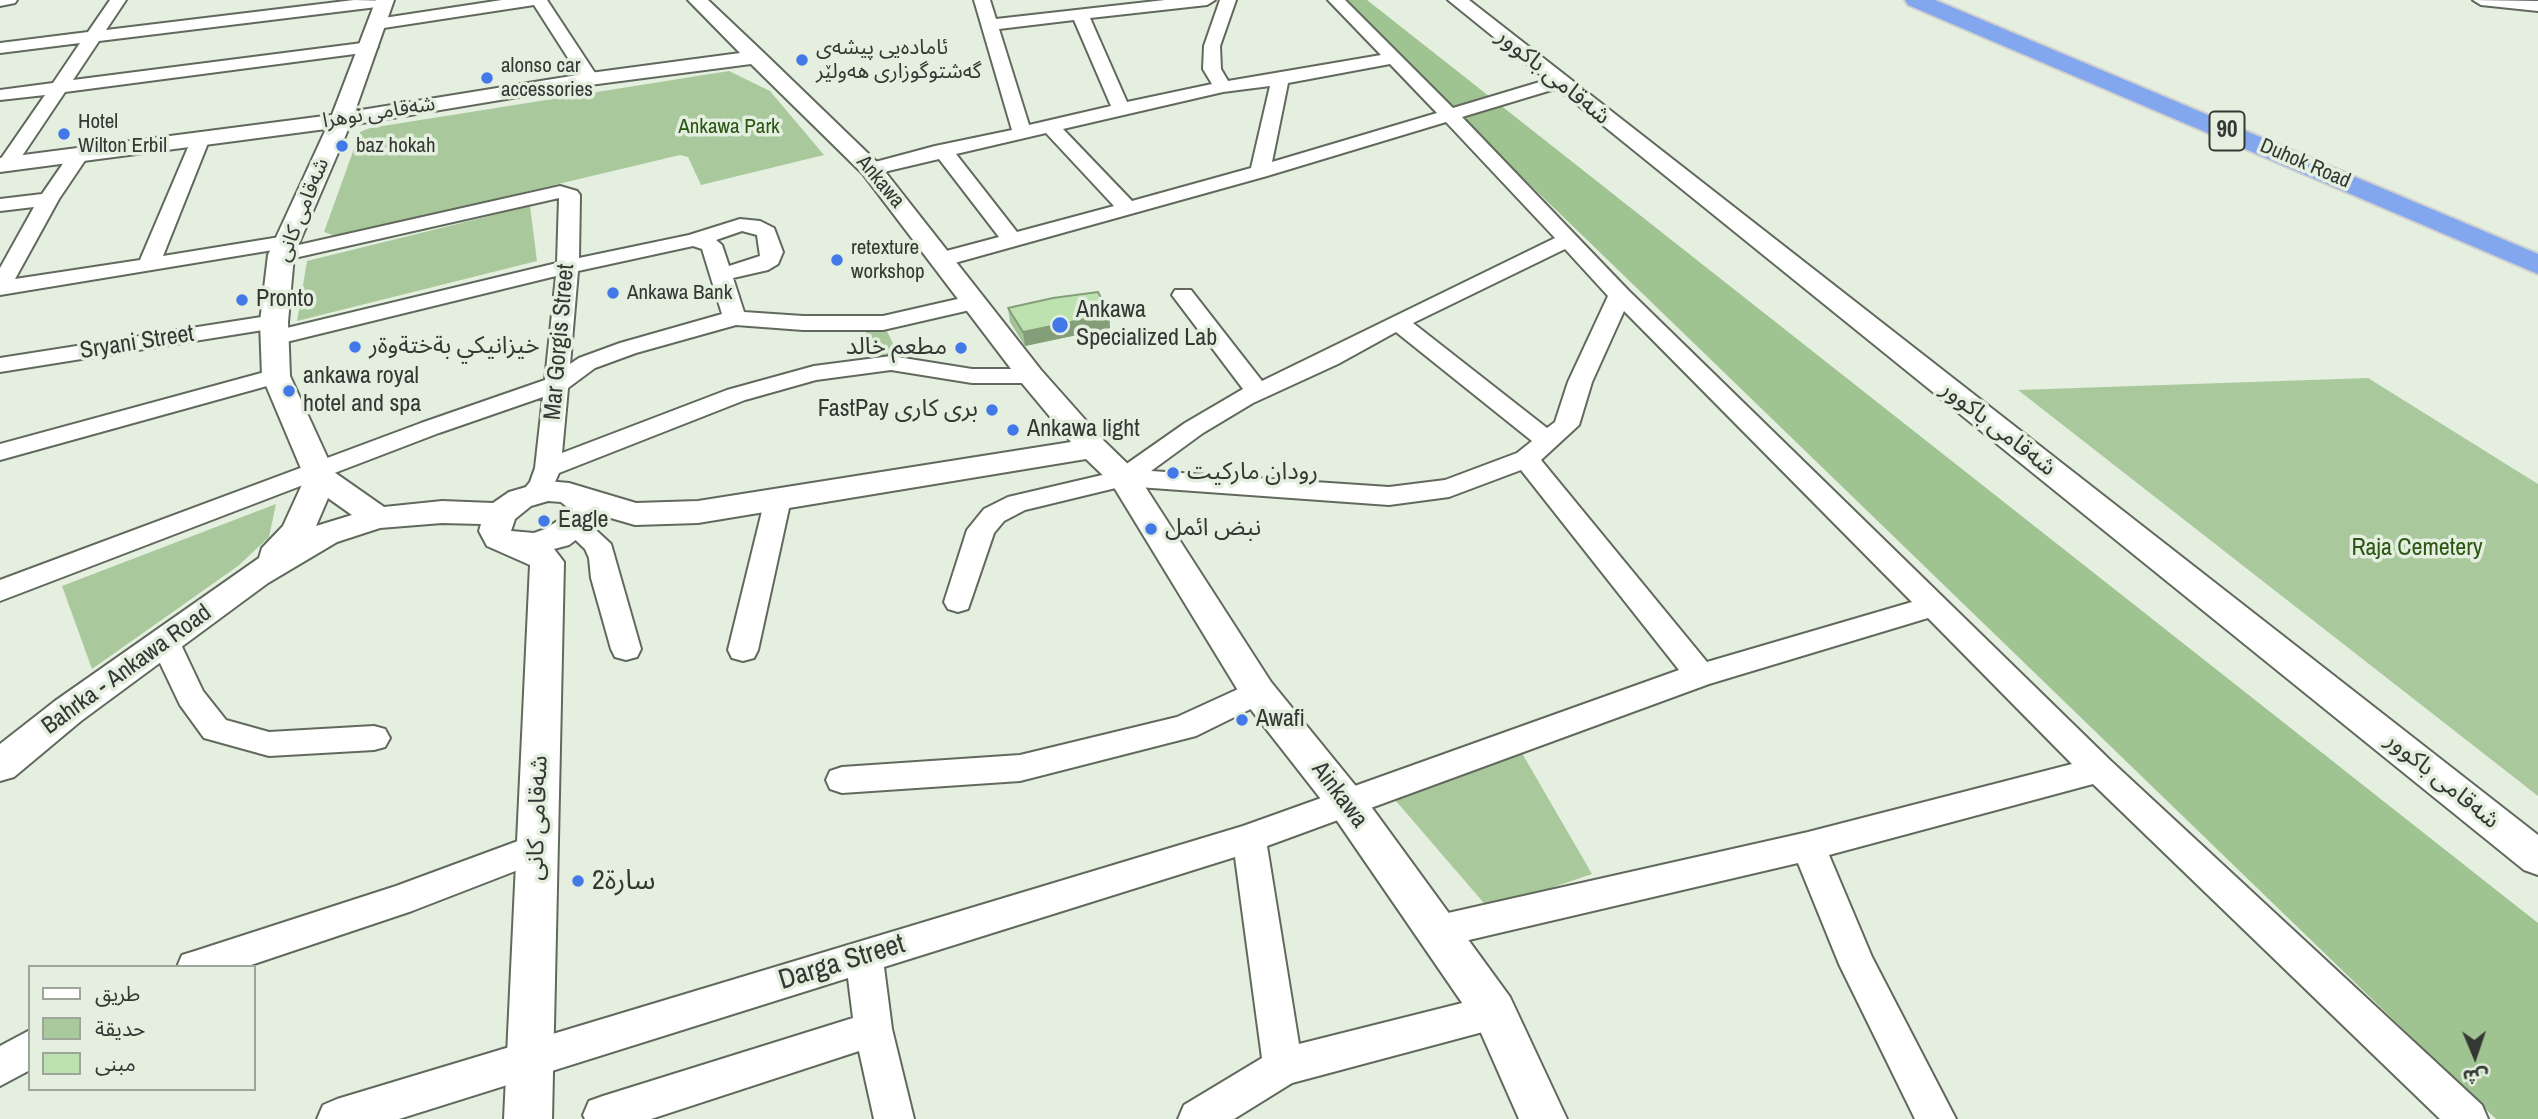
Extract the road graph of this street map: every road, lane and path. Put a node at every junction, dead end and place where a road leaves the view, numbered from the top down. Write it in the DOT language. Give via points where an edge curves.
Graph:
graph roads {
  1 [pos="9,0"];
  2 [pos="118,0"];
  3 [pos="533,0"];
  4 [pos="538,0"];
  5 [pos="697,0"];
  6 [pos="982,0"];
  7 [pos="1207,0"];
  8 [pos="1228,0"];
  9 [pos="1336,0"];
  10 [pos="1457,0"];
  11 [pos="1916,0"];
  12 [pos="1966,0"];
  13 [pos="2481,0"];
  14 [pos="0,1"];
  15 [pos="2538,6"];
  16 [pos="1080,14"];
  17 [pos="379,18"];
  18 [pos="990,25"];
  19 [pos="94,36"];
  20 [pos="0,48"];
  21 [pos="757,57"];
  22 [pos="1394,58"];
  23 [pos="590,79"];
  24 [pos="1280,79"];
  25 [pos="1559,82"];
  26 [pos="1223,87"];
  27 [pos="59,88"];
  28 [pos="0,95"];
  29 [pos="1121,109"];
  30 [pos="1449,114"];
  31 [pos="341,120"];
  32 [pos="1050,126"];
  33 [pos="1022,132"];
  34 [pos="201,138"];
  35 [pos="942,150"];
  36 [pos="80,153"];
  37 [pos="3,164"];
  38 [pos="871,169"];
  39 [pos="1260,172"];
  40 [pos="49,199"];
  41 [pos="0,205"];
  42 [pos="1128,208"];
  43 [pos="2538,239"];
  44 [pos="694,240"];
  45 [pos="1012,240"];
  46 [pos="1568,240"];
  47 [pos="284,249"];
  48 [pos="943,259"];
  49 [pos="149,265"];
  50 [pos="2538,265"];
  51 [pos="568,267"];
  52 [pos="720,274"];
  53 [pos="0,287"];
  54 [pos="1183,295"];
  55 [pos="1620,295"];
  56 [pos="975,302"];
  57 [pos="735,318"];
  58 [pos="1397,322"];
  59 [pos="274,330"];
  60 [pos="0,365"];
  61 [pos="276,376"];
  62 [pos="1031,376"];
  63 [pos="558,383"];
  64 [pos="1256,391"];
  65 [pos="1093,448"];
  66 [pos="1537,450"];
  67 [pos="0,452"];
  68 [pos="319,474"];
  69 [pos="1124,478"];
  70 [pos="541,481"];
  71 [pos="778,499"];
  72 [pos="576,511"];
  73 [pos="378,518"];
  74 [pos="504,529"];
  75 [pos="256,575"];
  76 [pos="0,591"];
  77 [pos="958,602"];
  78 [pos="1934,606"];
  79 [pos="165,642"];
  80 [pos="626,649"];
  81 [pos="743,650"];
  82 [pos="1700,675"];
  83 [pos="1258,692"];
  84 [pos="374,738"];
  85 [pos="0,766"];
  86 [pos="2099,770"];
  87 [pos="842,780"];
  88 [pos="1345,801"];
  89 [pos="1249,838"];
  90 [pos="1808,846"];
  91 [pos="537,848"];
  92 [pos="2538,858"];
  93 [pos="1439,931"];
  94 [pos="864,956"];
  95 [pos="201,965"];
  96 [pos="1494,1012"];
  97 [pos="873,1029"];
  98 [pos="28,1049"];
  99 [pos="530,1058"];
  100 [pos="1283,1067"];
  101 [pos="0,1068"];
  102 [pos="603,1115"];
  103 [pos="337,1119"];
  104 [pos="528,1119"];
  105 [pos="894,1119"];
  106 [pos="1198,1119"];
  107 [pos="1543,1119"];
  108 [pos="1936,1119"];
  109 [pos="2468,1119"];
  1 -- 14 [label="street"];
  2 -- 19 [label="street"];
  3 -- 17 [label="street"];
  4 -- 23 [label="street"];
  5 -- 21 [label="street, Ankawa"];
  6 -- 18 [label="street"];
  7 -- 16 [label="street"];
  8 -- 26 [label="street" via="1212,46 1212,69"];
  9 -- 22 [label="street"];
  10 -- 25 [label="street, شەقامی باکوور"];
  11 -- 50 [label="highway, Duhok Road / 90"];
  12 -- 43 [label="highway, Duhok Road / 90"];
  13 -- 15 [label="street"];
  16 -- 18 [label="street"];
  16 -- 29 [label="street"];
  17 -- 19 [label="street"];
  17 -- 27 [label="street"];
  17 -- 31 [label="street, شەقامی کانی"];
  18 -- 33 [label="street"];
  19 -- 20 [label="street"];
  19 -- 27 [label="street"];
  21 -- 23 [label="street, شەقامی نوهرا"];
  21 -- 38 [label="street, Ankawa"];
  22 -- 24 [label="street"];
  22 -- 30 [label="street"];
  23 -- 31 [label="street, شەقامی نوهرا"];
  24 -- 26 [label="street"];
  24 -- 39 [label="street"];
  25 -- 30 [label="street"];
  25 -- 92 [label="street, شەقامی باکوور"];
  26 -- 29 [label="street"];
  27 -- 28 [label="street"];
  27 -- 37 [label="street"];
  29 -- 32 [label="street"];
  30 -- 39 [label="street"];
  30 -- 46 [label="street"];
  31 -- 34 [label="street, شەقامی نوهرا"];
  31 -- 47 [label="street, شەقامی کانی"];
  32 -- 33 [label="street"];
  32 -- 42 [label="street"];
  33 -- 35 [label="street"];
  34 -- 36 [label="street, شەقامی نوهرا"];
  34 -- 49 [label="street"];
  35 -- 38 [label="street"];
  35 -- 45 [label="street"];
  36 -- 37 [label="street, شەقامی نوهرا"];
  36 -- 40 [label="street"];
  38 -- 48 [label="street, Ankawa"];
  39 -- 42 [label="street"];
  40 -- 41 [label="street"];
  40 -- 53 [label="street"];
  42 -- 45 [label="street"];
  44 -- 51 [label="street, Sryani Street"];
  44 -- 52 [label="street" via="710,245"];
  44 -- 52 [label="street, Sryani Street" via="740,225 762,227 767,232 770,259"];
  45 -- 48 [label="street"];
  46 -- 55 [label="street"];
  46 -- 58 [label="street"];
  47 -- 49 [label="street"];
  47 -- 51 [label="street, Mar Gorgis Street" via="560,192 570,195"];
  47 -- 59 [label="street, شەقامی کانی"];
  48 -- 56 [label="street, Ankawa"];
  49 -- 53 [label="street"];
  51 -- 59 [label="street, Sryani Street"];
  51 -- 63 [label="street, Mar Gorgis Street"];
  52 -- 57 [label="street"];
  54 -- 64 [label="street"];
  55 -- 66 [label="street" via="1580,382 1566,425"];
  55 -- 78 [label="street"];
  56 -- 57 [label="street" via="883,323"];
  56 -- 62 [label="street, Ankawa"];
  57 -- 63 [label="street" via="587,363"];
  58 -- 64 [label="street" via="1330,359"];
  58 -- 66 [label="street"];
  59 -- 60 [label="street, Sryani Street"];
  59 -- 61 [label="street, شەقامی کانی"];
  61 -- 67 [label="street"];
  61 -- 68 [label="street, شەقامی کانی"];
  62 -- 65 [label="street, Ankawa"];
  62 -- 70 [label="street" via="972,376 891,363 814,373 736,395"];
  63 -- 68 [label="street"];
  63 -- 70 [label="street, Mar Gorgis Street"];
  64 -- 69 [label="street"];
  65 -- 69 [label="street, Ankawa"];
  65 -- 71 [label="street"];
  66 -- 69 [label="street" via="1449,488 1389,496"];
  66 -- 82 [label="street"];
  68 -- 73 [label="street"];
  68 -- 75 [label="street" via="297,531"];
  68 -- 76 [label="street"];
  69 -- 77 [label="street" via="1017,503 994,515 981,530"];
  69 -- 83 [label="street, Ainkawa"];
  70 -- 72 [label="street" via="559,491"];
  70 -- 74 [label="street" via="520,499"];
  71 -- 72 [label="street" via="665,515"];
  71 -- 81 [label="street"];
  72 -- 74 [label="street" via="546,542 520,545"];
  72 -- 80 [label="street" via="603,558"];
  73 -- 74 [label="street" via="442,512"];
  73 -- 75 [label="street" via="325,534"];
  74 -- 91 [label="street, شەقامی کانی" via="547,562"];
  75 -- 79 [label="street, Bahrka - Ankawa Road"];
  78 -- 82 [label="street, Darga Street"];
  78 -- 86 [label="street"];
  79 -- 84 [label="street" via="191,697 215,729 269,744"];
  79 -- 85 [label="street, Bahrka - Ankawa Road"];
  82 -- 88 [label="street, Darga Street"];
  83 -- 87 [label="street" via="1185,727 1020,768"];
  83 -- 88 [label="street, Ainkawa"];
  86 -- 90 [label="street"];
  86 -- 109 [label="street"];
  88 -- 89 [label="street, Darga Street"];
  88 -- 93 [label="street, Ainkawa"];
  89 -- 94 [label="street, Darga Street"];
  89 -- 100 [label="street"];
  90 -- 93 [label="street"];
  90 -- 108 [label="street" via="1857,964"];
  91 -- 95 [label="street" via="400,900"];
  91 -- 99 [label="street, شەقامی کانی"];
  93 -- 96 [label="street, Ainkawa"];
  94 -- 97 [label="street"];
  94 -- 99 [label="street, Darga Street"];
  96 -- 100 [label="street"];
  96 -- 107 [label="street, Ainkawa"];
  97 -- 102 [label="street"];
  97 -- 105 [label="street"];
  98 -- 101 [label="street"];
  99 -- 103 [label="street, Darga Street"];
  99 -- 104 [label="street, شەقامی کانی"];
  100 -- 106 [label="street"];
}
